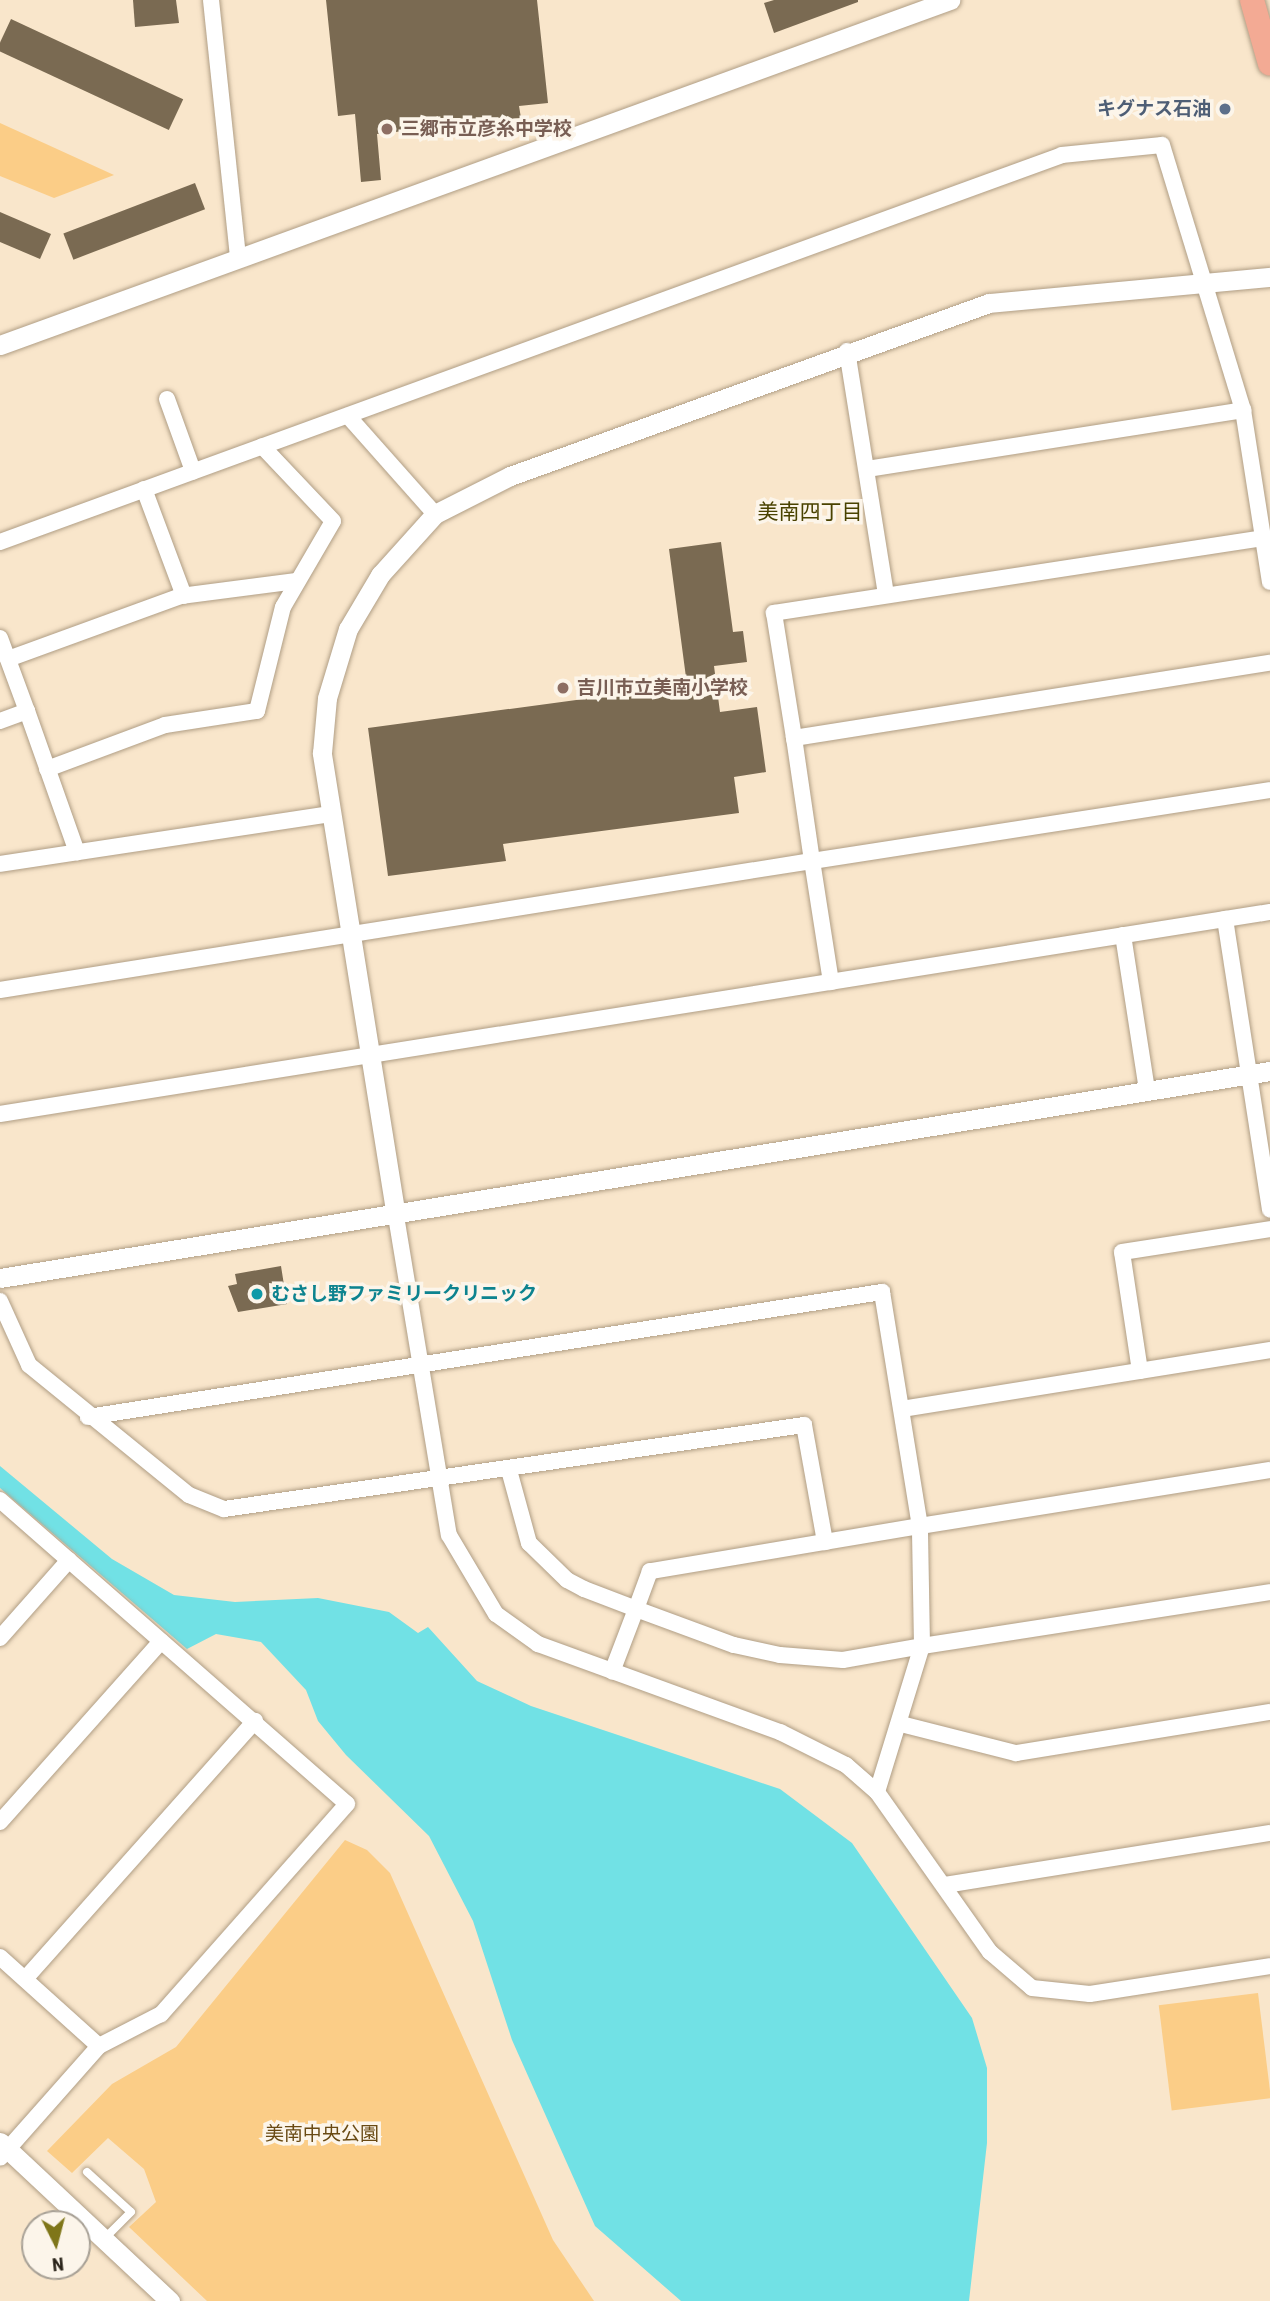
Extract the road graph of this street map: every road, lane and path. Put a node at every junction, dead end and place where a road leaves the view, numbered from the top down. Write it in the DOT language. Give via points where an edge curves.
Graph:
graph roads {
  1 [pos="211,0"];
  2 [pos="950,0"];
  3 [pos="1252,0"];
  4 [pos="1270,64"];
  5 [pos="239,257"];
  6 [pos="1270,277"];
  7 [pos="1206,281"];
  8 [pos="0,345"];
  9 [pos="847,351"];
  10 [pos="167,399"];
  11 [pos="1243,410"];
  12 [pos="348,416"];
  13 [pos="262,446"];
  14 [pos="867,469"];
  15 [pos="193,471"];
  16 [pos="145,489"];
  17 [pos="435,514"];
  18 [pos="1263,538"];
  19 [pos="0,542"];
  20 [pos="296,581"];
  21 [pos="1270,582"];
  22 [pos="886,595"];
  23 [pos="184,596"];
  24 [pos="0,638"];
  25 [pos="8,659"];
  26 [pos="1270,663"];
  27 [pos="27,711"];
  28 [pos="0,721"];
  29 [pos="794,738"];
  30 [pos="47,769"];
  31 [pos="1270,790"];
  32 [pos="328,814"];
  33 [pos="77,852"];
  34 [pos="812,861"];
  35 [pos="0,864"];
  36 [pos="1270,912"];
  37 [pos="1225,919"];
  38 [pos="349,935"];
  39 [pos="1123,935"];
  40 [pos="831,982"];
  41 [pos="0,990"];
  42 [pos="370,1056"];
  43 [pos="1270,1071"];
  44 [pos="1250,1074"];
  45 [pos="1147,1090"];
  46 [pos="0,1114"];
  47 [pos="395,1210"];
  48 [pos="1270,1210"];
  49 [pos="1270,1229"];
  50 [pos="0,1278"];
  51 [pos="0,1301"];
  52 [pos="1270,1350"];
  53 [pos="420,1365"];
  54 [pos="1140,1371"];
  55 [pos="902,1409"];
  56 [pos="88,1417"];
  57 [pos="509,1470"];
  58 [pos="1270,1470"];
  59 [pos="438,1476"];
  60 [pos="0,1500"];
  61 [pos="920,1526"];
  62 [pos="825,1542"];
  63 [pos="69,1560"];
  64 [pos="1270,1592"];
  65 [pos="636,1609"];
  66 [pos="0,1638"];
  67 [pos="161,1641"];
  68 [pos="922,1646"];
  69 [pos="612,1672"];
  70 [pos="1270,1712"];
  71 [pos="256,1721"];
  72 [pos="901,1724"];
  73 [pos="877,1792"];
  74 [pos="0,1822"];
  75 [pos="1270,1833"];
  76 [pos="945,1885"];
  77 [pos="0,1957"];
  78 [pos="1270,1966"];
  79 [pos="25,1979"];
  80 [pos="99,2046"];
  81 [pos="3,2149"];
  82 [pos="86,2172"];
  83 [pos="104,2239"];
  84 [pos="170,2301"];
  1 -- 5 [label="street"];
  2 -- 5 [label="street"];
  3 -- 4 [label="main road"];
  5 -- 8 [label="street"];
  6 -- 7 [label="street"];
  7 -- 9 [label="street" via="989,303"];
  7 -- 11 [label="street"];
  7 -- 12 [label="street" via="1162,145 1062,155"];
  9 -- 14 [label="street"];
  9 -- 17 [label="street" via="510,476"];
  10 -- 15 [label="street"];
  11 -- 14 [label="street"];
  11 -- 18 [label="street"];
  12 -- 13 [label="street"];
  12 -- 17 [label="street"];
  13 -- 15 [label="street"];
  13 -- 20 [label="street" via="333,521"];
  14 -- 22 [label="street"];
  15 -- 16 [label="street"];
  16 -- 19 [label="street"];
  16 -- 23 [label="street"];
  17 -- 32 [label="street" via="380,575 348,629 327,698 322,753"];
  18 -- 21 [label="street"];
  18 -- 22 [label="street"];
  20 -- 23 [label="street"];
  20 -- 30 [label="street" via="262,675 257,710 165,725"];
  22 -- 29 [label="street" via="774,613"];
  23 -- 25 [label="street"];
  24 -- 25 [label="street"];
  25 -- 27 [label="street"];
  26 -- 29 [label="street"];
  27 -- 28 [label="street"];
  27 -- 30 [label="street"];
  29 -- 34 [label="street"];
  30 -- 33 [label="street"];
  31 -- 34 [label="street"];
  32 -- 33 [label="street"];
  32 -- 38 [label="street"];
  33 -- 35 [label="street"];
  34 -- 38 [label="street"];
  34 -- 40 [label="street"];
  36 -- 37 [label="street"];
  37 -- 39 [label="street"];
  37 -- 44 [label="street"];
  38 -- 41 [label="street"];
  38 -- 42 [label="street"];
  39 -- 40 [label="street"];
  39 -- 45 [label="street"];
  40 -- 42 [label="street"];
  42 -- 46 [label="street"];
  42 -- 47 [label="street"];
  43 -- 44 [label="street"];
  44 -- 45 [label="street"];
  44 -- 48 [label="street"];
  45 -- 47 [label="street"];
  47 -- 50 [label="street"];
  47 -- 53 [label="street"];
  49 -- 54 [label="street" via="1122,1252"];
  51 -- 56 [label="street" via="29,1365"];
  52 -- 54 [label="street"];
  53 -- 55 [label="street" via="882,1292"];
  53 -- 56 [label="street"];
  53 -- 59 [label="street"];
  54 -- 55 [label="street"];
  55 -- 61 [label="street"];
  56 -- 59 [label="street" via="190,1495 224,1509"];
  57 -- 59 [label="street"];
  57 -- 62 [label="street" via="804,1425"];
  57 -- 65 [label="street" via="520,1524 540,1558 584,1589"];
  58 -- 61 [label="street"];
  59 -- 69 [label="street" via="449,1535 496,1614 538,1644"];
  60 -- 63 [label="street"];
  61 -- 62 [label="street"];
  61 -- 68 [label="street"];
  62 -- 65 [label="street" via="650,1571"];
  63 -- 66 [label="street"];
  63 -- 67 [label="street"];
  64 -- 68 [label="street"];
  65 -- 68 [label="street" via="780,1655 843,1660"];
  65 -- 69 [label="street"];
  67 -- 71 [label="street"];
  67 -- 74 [label="street"];
  68 -- 72 [label="street"];
  69 -- 73 [label="street" via="812,1745"];
  70 -- 72 [label="street" via="1016,1752"];
  71 -- 79 [label="street"];
  71 -- 80 [label="street" via="347,1804 161,2014"];
  72 -- 73 [label="street"];
  73 -- 76 [label="street"];
  75 -- 76 [label="street"];
  76 -- 78 [label="street" via="989,1952 1016,1978 1058,1995"];
  77 -- 79 [label="street"];
  79 -- 80 [label="street"];
  80 -- 81 [label="street"];
  81 -- 83 [label="street"];
  82 -- 83 [label="lane" via="131,2212"];
  83 -- 84 [label="street"];
}
